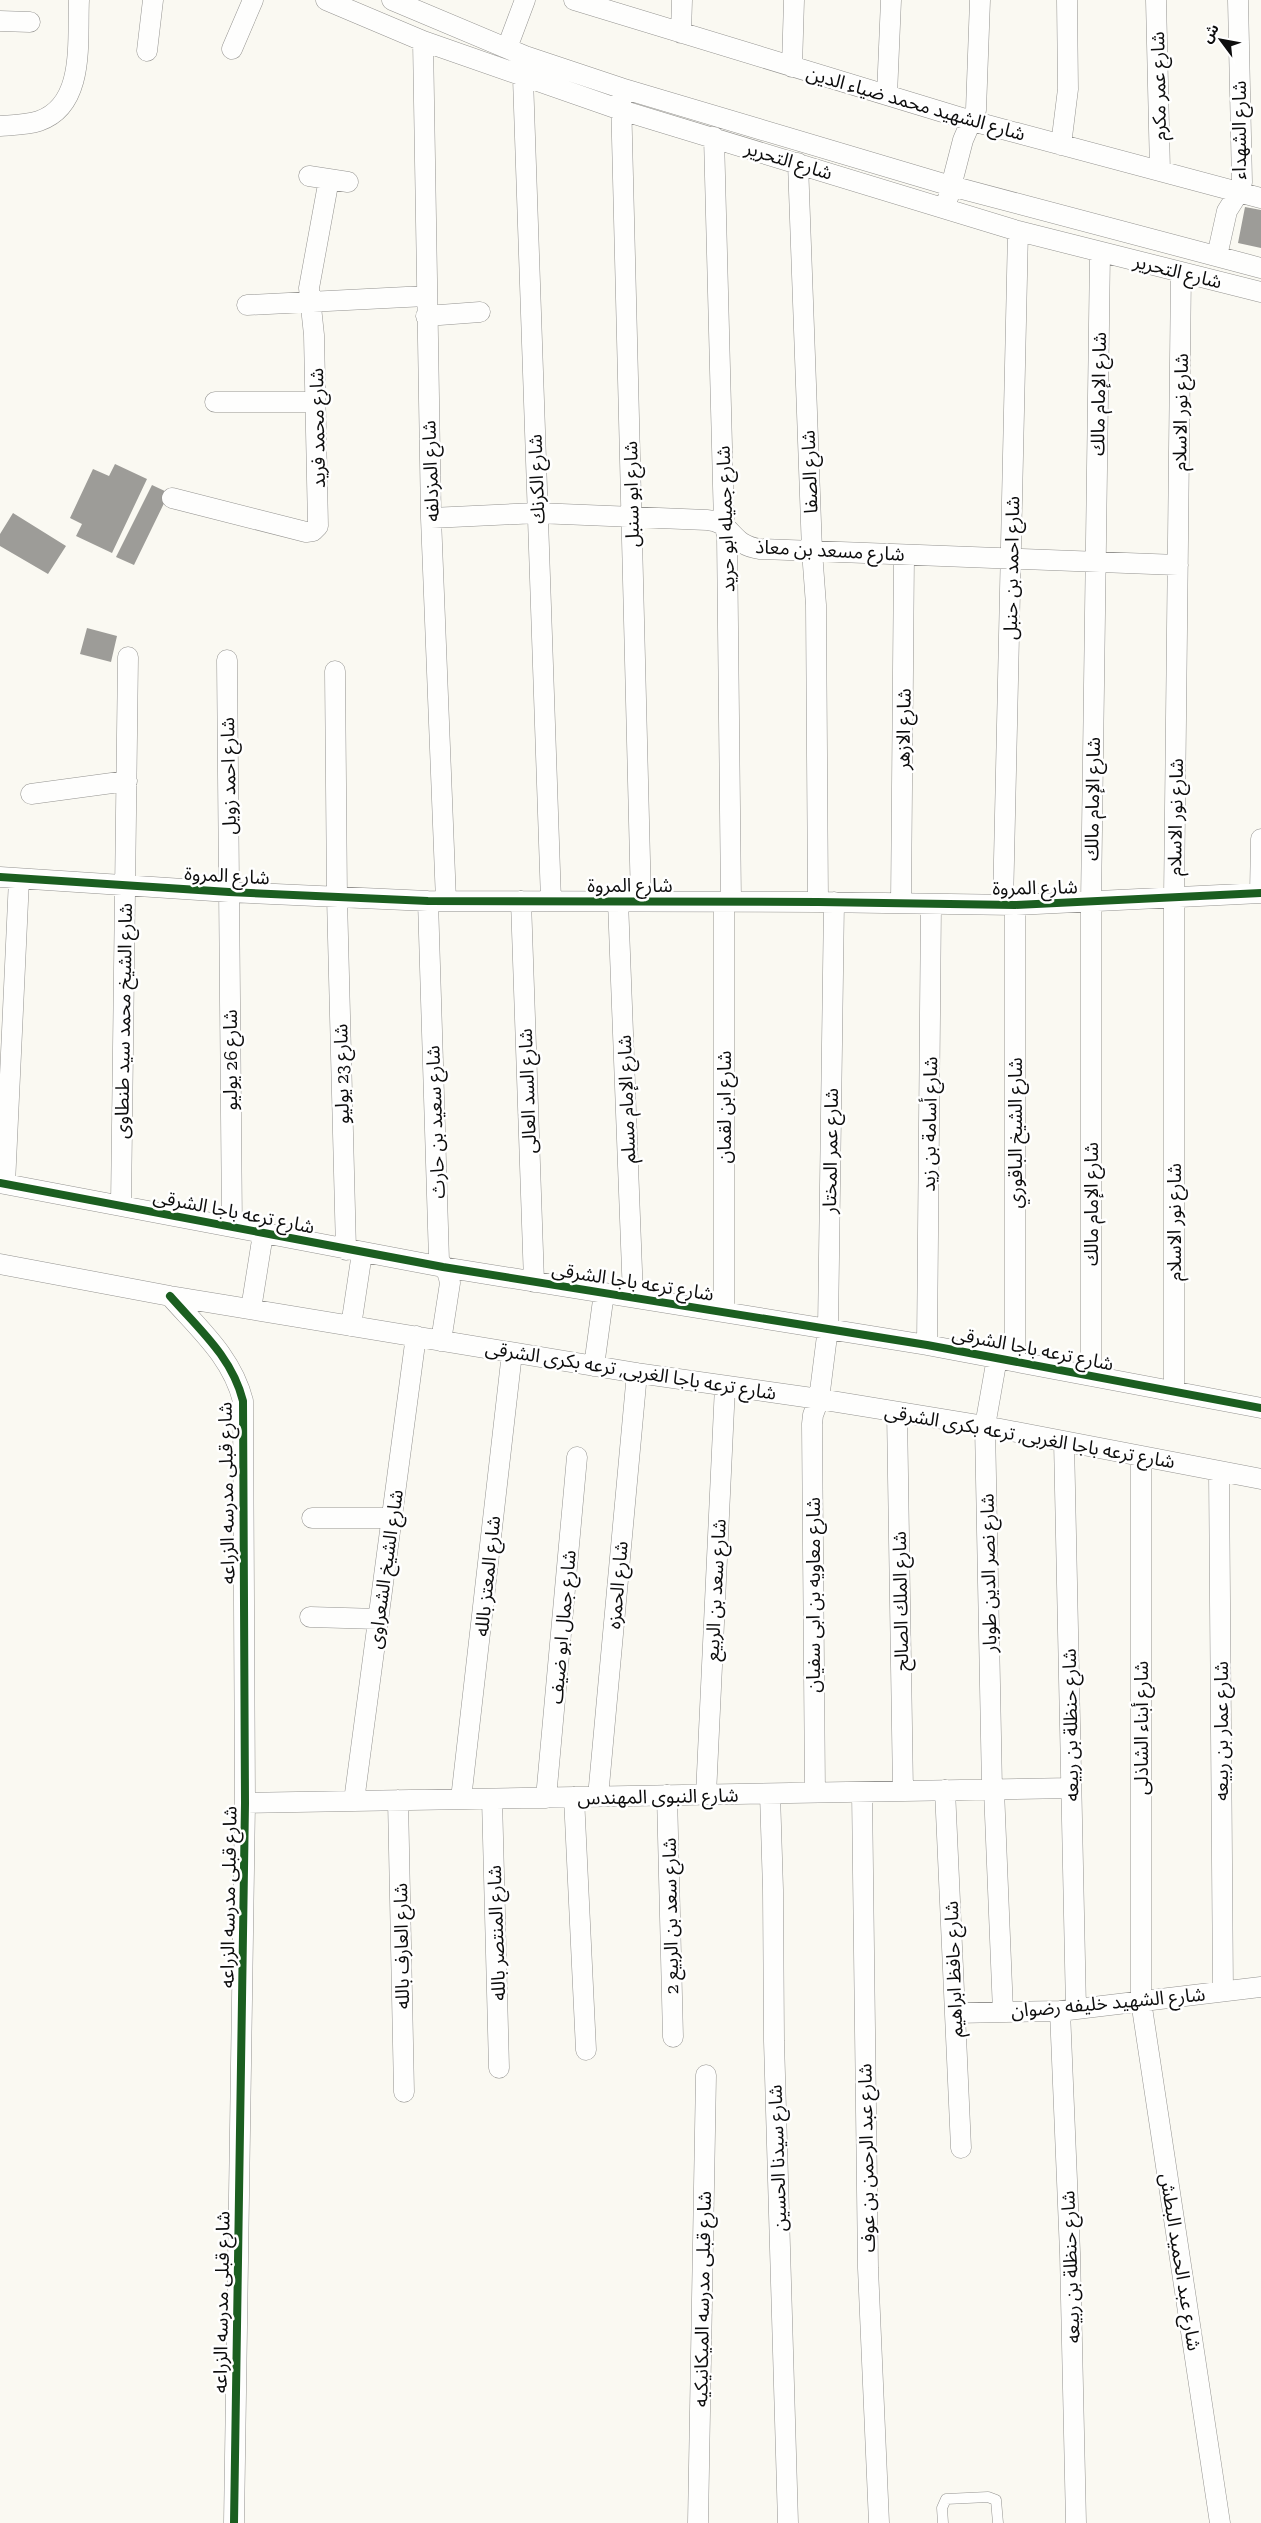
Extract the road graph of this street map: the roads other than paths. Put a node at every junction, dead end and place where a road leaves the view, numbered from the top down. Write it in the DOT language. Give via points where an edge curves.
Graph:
graph roads {
  1 [pos="79,0"];
  2 [pos="153,0"];
  3 [pos="253,0"];
  4 [pos="326,0"];
  5 [pos="392,0"];
  6 [pos="525,0"];
  7 [pos="682,0"];
  8 [pos="794,0"];
  9 [pos="891,0"];
  10 [pos="980,0"];
  11 [pos="1066,0"];
  12 [pos="1156,0"];
  13 [pos="1238,0"];
  14 [pos="579,1"];
  15 [pos="0,21"];
  16 [pos="30,22"];
  17 [pos="681,34"];
  18 [pos="423,41"];
  19 [pos="507,48"];
  20 [pos="232,49"];
  21 [pos="147,51"];
  22 [pos="526,56"];
  23 [pos="792,67"];
  24 [pos="523,78"];
  25 [pos="622,88"];
  26 [pos="887,95"];
  27 [pos="621,110"];
  28 [pos="972,121"];
  29 [pos="0,126"];
  30 [pos="714,137"];
  31 [pos="1061,145"];
  32 [pos="798,163"];
  33 [pos="1160,171"];
  34 [pos="309,176"];
  35 [pos="951,186"];
  36 [pos="1239,192"];
  37 [pos="1261,198"];
  38 [pos="945,209"];
  39 [pos="1018,231"];
  40 [pos="1100,252"];
  41 [pos="1217,256"];
  42 [pos="1261,268"];
  43 [pos="1181,272"];
  44 [pos="1261,292"];
  45 [pos="426,296"];
  46 [pos="311,302"];
  47 [pos="247,305"];
  48 [pos="480,312"];
  49 [pos="426,316"];
  50 [pos="215,402"];
  51 [pos="316,402"];
  52 [pos="172,498"];
  53 [pos="537,513"];
  54 [pos="631,517"];
  55 [pos="432,518"];
  56 [pos="724,524"];
  57 [pos="812,551"];
  58 [pos="904,555"];
  59 [pos="1011,559"];
  60 [pos="1096,562"];
  61 [pos="1178,565"];
  62 [pos="128,657"];
  63 [pos="227,660"];
  64 [pos="334,671"];
  65 [pos="127,781"];
  66 [pos="31,794"];
  67 [pos="1261,839"];
  68 [pos="9,878"];
  69 [pos="125,886"];
  70 [pos="229,892"];
  71 [pos="1261,893"];
  72 [pos="337,898"];
  73 [pos="1174,898"];
  74 [pos="437,901"];
  75 [pos="521,901"];
  76 [pos="551,901"];
  77 [pos="618,901"];
  78 [pos="641,901"];
  79 [pos="728,901"];
  80 [pos="826,902"];
  81 [pos="1091,902"];
  82 [pos="901,903"];
  83 [pos="931,904"];
  84 [pos="1009,905"];
  85 [pos="5,1068"];
  86 [pos="2,1183"];
  87 [pos="121,1205"];
  88 [pos="232,1227"];
  89 [pos="263,1234"];
  90 [pos="354,1251"];
  91 [pos="0,1264"];
  92 [pos="443,1267"];
  93 [pos="534,1282"];
  94 [pos="604,1292"];
  95 [pos="170,1296"];
  96 [pos="633,1297"];
  97 [pos="251,1309"];
  98 [pos="724,1312"];
  99 [pos="351,1326"];
  100 [pos="828,1328"];
  101 [pos="416,1336"];
  102 [pos="441,1340"];
  103 [pos="927,1345"];
  104 [pos="512,1352"];
  105 [pos="1006,1360"];
  106 [pos="594,1366"];
  107 [pos="637,1373"];
  108 [pos="1092,1376"];
  109 [pos="725,1386"];
  110 [pos="1174,1392"];
  111 [pos="818,1399"];
  112 [pos="1261,1408"];
  113 [pos="897,1412"];
  114 [pos="985,1426"];
  115 [pos="1064,1441"];
  116 [pos="1140,1456"];
  117 [pos="577,1457"];
  118 [pos="1219,1471"];
  119 [pos="1261,1479"];
  120 [pos="312,1518"];
  121 [pos="392,1518"];
  122 [pos="310,1617"];
  123 [pos="378,1618"];
  124 [pos="1071,1788"];
  125 [pos="945,1790"];
  126 [pos="993,1790"];
  127 [pos="903,1791"];
  128 [pos="862,1792"];
  129 [pos="815,1793"];
  130 [pos="770,1794"];
  131 [pos="706,1795"];
  132 [pos="667,1796"];
  133 [pos="574,1797"];
  134 [pos="598,1797"];
  135 [pos="492,1798"];
  136 [pos="546,1798"];
  137 [pos="461,1799"];
  138 [pos="398,1800"];
  139 [pos="354,1801"];
  140 [pos="245,1803"];
  141 [pos="1261,1986"];
  142 [pos="1223,1991"];
  143 [pos="1141,2001"];
  144 [pos="1068,2010"];
  145 [pos="1004,2012"];
  146 [pos="955,2013"];
  147 [pos="673,2038"];
  148 [pos="586,2050"];
  149 [pos="499,2068"];
  150 [pos="706,2075"];
  151 [pos="404,2092"];
  152 [pos="961,2148"];
  153 [pos="234,2523"];
  154 [pos="698,2523"];
  155 [pos="788,2523"];
  156 [pos="878,2523"];
  157 [pos="943,2523"];
  158 [pos="998,2523"];
  159 [pos="1076,2523"];
  160 [pos="1220,2523"];
  1 -- 29 [label="street" via="74,77 71,92 63,105 38,121"];
  2 -- 21 [label="street"];
  3 -- 20 [label="street"];
  4 -- 18 [label="street, شارع التحرير"];
  5 -- 19 [label="street, شارع التحرير"];
  6 -- 19 [label="street"];
  7 -- 17 [label="street"];
  8 -- 23 [label="street"];
  9 -- 26 [label="street"];
  10 -- 28 [label="street" via="978,98"];
  11 -- 31 [label="street" via="1068,88"];
  12 -- 33 [label="street, شارع عمر مكرم"];
  13 -- 36 [label="street, شارع الشهداء" via="1242,182"];
  14 -- 17 [label="street, شارع الشهيد محمد ضياء الدين"];
  15 -- 16 [label="street"];
  17 -- 23 [label="street, شارع الشهيد محمد ضياء الدين"];
  18 -- 24 [label="street, شارع التحرير"];
  18 -- 45 [label="street, شارع المزدلفه"];
  19 -- 22 [label="street, شارع التحرير"];
  22 -- 24 [label="street, شارع الكرنك"];
  22 -- 25 [label="street, شارع التحرير"];
  23 -- 26 [label="street, شارع الشهيد محمد ضياء الدين"];
  24 -- 27 [label="street, شارع التحرير"];
  24 -- 53 [label="street, شارع الكرنك"];
  25 -- 27 [label="street, شارع ابو سنبل"];
  25 -- 35 [label="street, شارع التحرير"];
  26 -- 28 [label="street, شارع الشهيد محمد ضياء الدين"];
  27 -- 30 [label="street, شارع التحرير"];
  27 -- 54 [label="street, شارع ابو سنبل"];
  28 -- 31 [label="street, شارع الشهيد محمد ضياء الدين"];
  28 -- 35 [label="street" via="963,140"];
  30 -- 32 [label="street, شارع التحرير"];
  30 -- 56 [label="street, شارع جميله ابو حريد"];
  31 -- 33 [label="street, شارع الشهيد محمد ضياء الدين"];
  32 -- 38 [label="street, شارع التحرير"];
  32 -- 57 [label="street, شارع الصفا"];
  33 -- 36 [label="street, شارع الشهيد محمد ضياء الدين"];
  34 -- 46 [label="street, شارع محمد فريد" via="338,180 311,271"];
  35 -- 38 [label="street"];
  35 -- 41 [label="street, شارع التحرير"];
  36 -- 37 [label="street, شارع الشهيد محمد ضياء الدين"];
  36 -- 41 [label="street, شارع الشهداء" via="1227,211"];
  38 -- 39 [label="street, شارع التحرير"];
  39 -- 40 [label="street, شارع التحرير"];
  39 -- 59 [label="street, شارع احمد بن حنبل"];
  40 -- 43 [label="street, شارع التحرير"];
  40 -- 60 [label="street, شارع الإمام مالك"];
  41 -- 42 [label="street, شارع التحرير"];
  43 -- 44 [label="street, شارع التحرير"];
  43 -- 61 [label="street, شارع نور الاسلام"];
  45 -- 46 [label="street"];
  45 -- 49 [label="street, شارع المزدلفه"];
  46 -- 47 [label="street"];
  46 -- 51 [label="street, شارع محمد فريد"];
  48 -- 49 [label="street"];
  49 -- 55 [label="street, شارع المزدلفه"];
  50 -- 51 [label="street"];
  51 -- 52 [label="street, شارع محمد فريد" via="319,519 313,531 306,532"];
  53 -- 54 [label="street"];
  53 -- 55 [label="street"];
  53 -- 76 [label="street, شارع الكرنك"];
  54 -- 56 [label="street" via="707,520"];
  54 -- 78 [label="street, شارع ابو سنبل"];
  55 -- 74 [label="street, شارع المزدلفه"];
  56 -- 57 [label="street, شارع مسعد بن معاذ" via="748,548"];
  56 -- 79 [label="street, شارع جميله ابو حريد" via="727,535"];
  57 -- 58 [label="street, شارع مسعد بن معاذ"];
  57 -- 80 [label="street, شارع الصفا"];
  58 -- 59 [label="street, شارع مسعد بن معاذ"];
  58 -- 82 [label="street, شارع الازهر"];
  59 -- 60 [label="street, شارع مسعد بن معاذ"];
  59 -- 84 [label="street, شارع احمد بن حنبل"];
  60 -- 61 [label="street, شارع مسعد بن معاذ"];
  60 -- 81 [label="street, شارع الإمام مالك"];
  61 -- 73 [label="street, شارع نور الاسلام"];
  62 -- 65 [label="street, شارع الشيخ محمد سيد طنطاوى"];
  63 -- 70 [label="street, شارع احمد زويل"];
  64 -- 72 [label="street"];
  65 -- 66 [label="street"];
  65 -- 69 [label="street, شارع الشيخ محمد سيد طنطاوى"];
  67 -- 71 [label="street"];
  68 -- 69 [label="street, شارع المروة"];
  68 -- 85 [label="street"];
  69 -- 70 [label="street, شارع المروة"];
  69 -- 87 [label="street, شارع الشيخ محمد سيد طنطاوى"];
  70 -- 72 [label="street, شارع المروة"];
  70 -- 88 [label="street, شارع 26 يوليو"];
  71 -- 73 [label="street, شارع المروة"];
  72 -- 74 [label="street, شارع المروة"];
  72 -- 90 [label="street, شارع 23 يوليو"];
  73 -- 81 [label="street, شارع المروة"];
  73 -- 110 [label="street, شارع نور الاسلام"];
  74 -- 75 [label="street, شارع المروة"];
  74 -- 92 [label="street, شارع سعيد بن حارث" via="439,1251"];
  75 -- 76 [label="street, شارع المروة"];
  75 -- 93 [label="street, شارع السد العالى"];
  76 -- 77 [label="street, شارع المروة"];
  77 -- 78 [label="street, شارع المروة"];
  77 -- 96 [label="street, شارع الإمام مسلم"];
  78 -- 79 [label="street, شارع المروة"];
  79 -- 80 [label="street, شارع المروة"];
  79 -- 98 [label="street, شارع ابن لقمان"];
  80 -- 82 [label="street, شارع المروة"];
  80 -- 100 [label="street, شارع عمر المختار"];
  81 -- 84 [label="street, شارع المروة"];
  81 -- 108 [label="street, شارع الإمام مالك"];
  82 -- 83 [label="street, شارع المروة"];
  83 -- 84 [label="street, شارع المروة"];
  83 -- 103 [label="street, شارع أسامة بن زيد"];
  84 -- 105 [label="street, شارع الشيخ الباقوري"];
  85 -- 86 [label="street"];
  86 -- 87 [label="street, شارع ترعه باجا الشرقى"];
  87 -- 88 [label="street, شارع ترعه باجا الشرقى"];
  88 -- 89 [label="street, شارع ترعه باجا الشرقى"];
  89 -- 90 [label="street, شارع ترعه باجا الشرقى"];
  89 -- 97 [label="street"];
  90 -- 92 [label="street, شارع ترعه باجا الشرقى"];
  90 -- 99 [label="street, شارع 23 يوليو"];
  91 -- 95 [label="street, شارع ترعه باجا الغربى, ترعه بكرى الشرقى"];
  92 -- 93 [label="street, شارع ترعه باجا الشرقى"];
  92 -- 102 [label="street, شارع سعيد بن حارث" via="450,1283"];
  93 -- 94 [label="street, شارع ترعه باجا الشرقى"];
  94 -- 96 [label="street, شارع ترعه باجا الشرقى"];
  94 -- 106 [label="street"];
  95 -- 97 [label="street, شارع ترعه باجا الغربى, ترعه بكرى الشرقى"];
  95 -- 140 [label="street, شارع قبلى مدرسه الزراعه" via="231,1366 243,1401"];
  96 -- 98 [label="street, شارع ترعه باجا الشرقى"];
  97 -- 99 [label="street, شارع ترعه باجا الغربى, ترعه بكرى الشرقى"];
  98 -- 100 [label="street, شارع ترعه باجا الشرقى"];
  99 -- 101 [label="street, شارع ترعه باجا الغربى, ترعه بكرى الشرقى"];
  100 -- 103 [label="street, شارع ترعه باجا الشرقى"];
  100 -- 111 [label="street, شارع عمر المختار"];
  101 -- 102 [label="street, شارع ترعه باجا الغربى, ترعه بكرى الشرقى"];
  101 -- 121 [label="street, شارع الشيخ الشعراوى"];
  102 -- 104 [label="street, شارع ترعه باجا الغربى, ترعه بكرى الشرقى"];
  103 -- 105 [label="street, شارع ترعه باجا الشرقى"];
  104 -- 106 [label="street, شارع ترعه باجا الغربى, ترعه بكرى الشرقى"];
  104 -- 137 [label="street, شارع المعتز بالله"];
  105 -- 108 [label="street, شارع ترعه باجا الشرقى"];
  105 -- 114 [label="street, شارع نصر الدين طوبار"];
  106 -- 107 [label="street, شارع ترعه باجا الغربى, ترعه بكرى الشرقى"];
  107 -- 109 [label="street, شارع ترعه باجا الغربى, ترعه بكرى الشرقى"];
  107 -- 134 [label="street, شارع الحمزه"];
  108 -- 110 [label="street, شارع ترعه باجا الشرقى"];
  109 -- 111 [label="street, شارع ترعه باجا الغربى, ترعه بكرى الشرقى"];
  109 -- 131 [label="street, شارع سعد بن الربيع"];
  110 -- 112 [label="street, شارع ترعه باجا الشرقى"];
  111 -- 113 [label="street, شارع ترعه باجا الغربى, ترعه بكرى الشرقى"];
  111 -- 129 [label="street, شارع معاويه بن ابى سفيان" via="812,1415"];
  113 -- 114 [label="street, شارع ترعه باجا الغربى, ترعه بكرى الشرقى"];
  113 -- 127 [label="street, شارع الملك الصالح"];
  114 -- 115 [label="street, شارع ترعه باجا الغربى, ترعه بكرى الشرقى"];
  114 -- 126 [label="street, شارع نصر الدين طوبار"];
  115 -- 116 [label="street, شارع ترعه باجا الغربى, ترعه بكرى الشرقى"];
  115 -- 124 [label="street, شارع حنظلة بن ربيعه"];
  116 -- 118 [label="street, شارع ترعه باجا الغربى, ترعه بكرى الشرقى"];
  116 -- 143 [label="street, شارع أبناء الشاذلى"];
  117 -- 136 [label="street, شارع جمال ابو ضيف"];
  118 -- 119 [label="street, شارع ترعه باجا الغربى, ترعه بكرى الشرقى"];
  118 -- 142 [label="street, شارع عمار بن ربيعه"];
  120 -- 121 [label="street"];
  121 -- 123 [label="street, شارع الشيخ الشعراوى"];
  122 -- 123 [label="street"];
  123 -- 139 [label="street, شارع الشيخ الشعراوى"];
  124 -- 126 [label="street, شارع النبوى المهندس"];
  124 -- 144 [label="street, شارع حنظلة بن ربيعه"];
  125 -- 126 [label="street, شارع النبوى المهندس"];
  125 -- 127 [label="street, شارع النبوى المهندس"];
  125 -- 146 [label="street, شارع حافظ ابراهيم"];
  126 -- 145 [label="street, شارع نصر الدين طوبار"];
  127 -- 128 [label="street, شارع النبوى المهندس"];
  128 -- 129 [label="street, شارع النبوى المهندس"];
  128 -- 156 [label="street, شارع عبد الرحمن بن عوف" via="868,2268"];
  129 -- 130 [label="street, شارع النبوى المهندس"];
  130 -- 131 [label="street, شارع النبوى المهندس"];
  130 -- 155 [label="street, شارع سيدنا الحسين"];
  131 -- 132 [label="street, شارع النبوى المهندس"];
  132 -- 134 [label="street, شارع النبوى المهندس"];
  132 -- 147 [label="street, شارع سعد بن الربيع 2"];
  133 -- 134 [label="street, شارع النبوى المهندس"];
  133 -- 136 [label="street, شارع النبوى المهندس"];
  133 -- 148 [label="street"];
  135 -- 136 [label="street, شارع النبوى المهندس"];
  135 -- 137 [label="street, شارع النبوى المهندس"];
  135 -- 149 [label="street, شارع المنتصر بالله"];
  137 -- 138 [label="street, شارع النبوى المهندس"];
  138 -- 139 [label="street, شارع النبوى المهندس"];
  138 -- 151 [label="street, شارع العارف بالله"];
  139 -- 140 [label="street, شارع النبوى المهندس"];
  140 -- 153 [label="street, شارع قبلى مدرسه الزراعه"];
  141 -- 142 [label="street, شارع الشهيد خليفه رضوان"];
  142 -- 143 [label="street, شارع الشهيد خليفه رضوان"];
  143 -- 144 [label="street, شارع الشهيد خليفه رضوان"];
  143 -- 160 [label="street, شارع عبد الحميد البطش"];
  144 -- 145 [label="street, شارع الشهيد خليفه رضوان"];
  144 -- 159 [label="street, شارع حنظلة بن ربيعه"];
  145 -- 146 [label="street, شارع الشهيد خليفه رضوان"];
  146 -- 152 [label="street, شارع حافظ ابراهيم"];
  150 -- 154 [label="street, شارع قبلى مدرسه الميكانيكيه"];
  157 -- 158 [label="lane" via="946,2499 988,2497 996,2500"];
}
